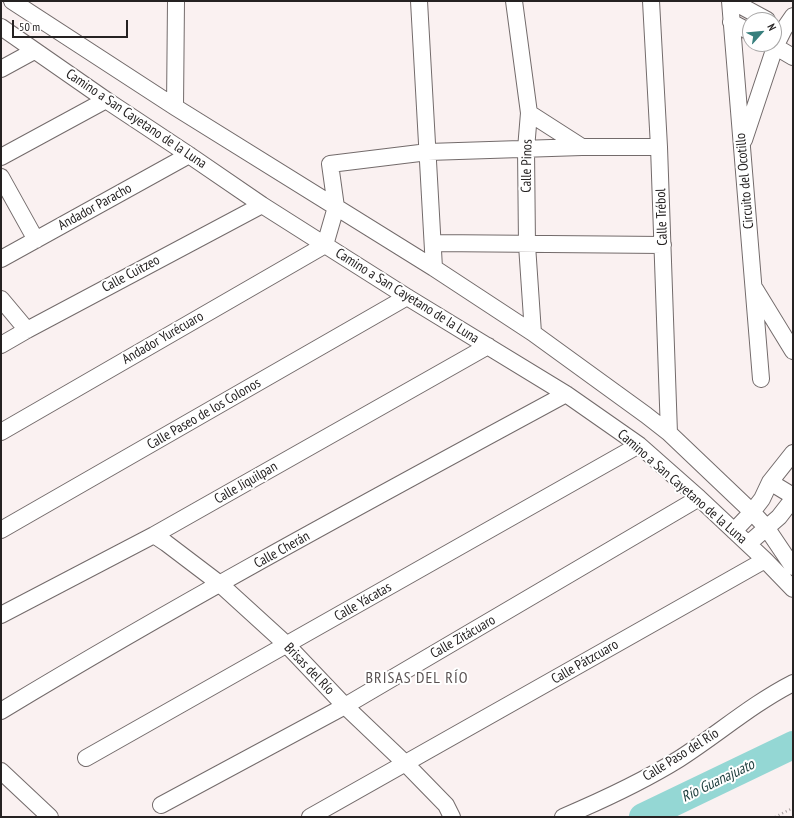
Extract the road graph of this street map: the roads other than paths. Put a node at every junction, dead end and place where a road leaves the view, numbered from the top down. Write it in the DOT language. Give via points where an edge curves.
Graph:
graph roads {
  1 [pos="12,1"];
  2 [pos="176,1"];
  3 [pos="419,1"];
  4 [pos="514,1"];
  5 [pos="651,1"];
  6 [pos="731,1"];
  7 [pos="752,7"];
  8 [pos="731,22"];
  9 [pos="1,27"];
  10 [pos="742,28"];
  11 [pos="782,50"];
  12 [pos="34,51"];
  13 [pos="771,52"];
  14 [pos="793,57"];
  15 [pos="1,69"];
  16 [pos="106,100"];
  17 [pos="175,106"];
  18 [pos="528,113"];
  19 [pos="742,146"];
  20 [pos="582,147"];
  21 [pos="659,147"];
  22 [pos="526,149"];
  23 [pos="428,152"];
  24 [pos="189,155"];
  25 [pos="1,158"];
  26 [pos="1,177"];
  27 [pos="262,205"];
  28 [pos="336,207"];
  29 [pos="36,240"];
  30 [pos="433,243"];
  31 [pos="325,245"];
  32 [pos="527,245"];
  33 [pos="662,245"];
  34 [pos="1,259"];
  35 [pos="434,268"];
  36 [pos="753,286"];
  37 [pos="407,296"];
  38 [pos="1,299"];
  39 [pos="27,330"];
  40 [pos="533,333"];
  41 [pos="1,345"];
  42 [pos="488,346"];
  43 [pos="793,351"];
  44 [pos="761,379"];
  45 [pos="566,394"];
  46 [pos="1,432"];
  47 [pos="669,433"];
  48 [pos="639,445"];
  49 [pos="793,453"];
  50 [pos="770,482"];
  51 [pos="793,496"];
  52 [pos="699,498"];
  53 [pos="793,499"];
  54 [pos="752,512"];
  55 [pos="766,527"];
  56 [pos="1,530"];
  57 [pos="734,531"];
  58 [pos="154,535"];
  59 [pos="748,544"];
  60 [pos="765,560"];
  61 [pos="793,567"];
  62 [pos="220,584"];
  63 [pos="793,589"];
  64 [pos="1,615"];
  65 [pos="287,645"];
  66 [pos="793,683"];
  67 [pos="345,706"];
  68 [pos="1,711"];
  69 [pos="86,758"];
  70 [pos="406,764"];
  71 [pos="1,771"];
  72 [pos="160,805"];
  73 [pos="50,817"];
  74 [pos="310,817"];
  75 [pos="452,817"];
  76 [pos="563,817"];
  1 -- 17 [label="street, Camino a San Cayetano de la Luna"];
  2 -- 17 [label="street"];
  3 -- 23 [label="street"];
  4 -- 18 [label="street, Calle Pinos"];
  5 -- 21 [label="street, Calle Trébol"];
  6 -- 7 [label="street"];
  6 -- 8 [label="street, Circuito del Ocotillo"];
  8 -- 10 [label="street"];
  8 -- 19 [label="street, Circuito del Ocotillo"];
  9 -- 12 [label="street, Camino a San Cayetano de la Luna"];
  11 -- 14 [label="street"];
  12 -- 15 [label="street"];
  12 -- 16 [label="street, Camino a San Cayetano de la Luna"];
  13 -- 19 [label="street"];
  16 -- 24 [label="street, Camino a San Cayetano de la Luna"];
  16 -- 25 [label="street"];
  17 -- 28 [label="street, Camino a San Cayetano de la Luna"];
  18 -- 20 [label="street"];
  18 -- 22 [label="street, Calle Pinos"];
  19 -- 36 [label="street, Circuito del Ocotillo"];
  20 -- 21 [label="street"];
  20 -- 22 [label="street"];
  21 -- 33 [label="street, Calle Trébol"];
  22 -- 23 [label="street"];
  22 -- 32 [label="street, Calle Pinos"];
  23 -- 28 [label="street" via="330,164"];
  23 -- 30 [label="street"];
  24 -- 27 [label="street, Camino a San Cayetano de la Luna"];
  24 -- 29 [label="street, Andador Paracho"];
  26 -- 29 [label="street"];
  27 -- 31 [label="street, Camino a San Cayetano de la Luna"];
  27 -- 39 [label="street, Calle Cuitzeo"];
  28 -- 31 [label="street"];
  28 -- 35 [label="street, Camino a San Cayetano de la Luna"];
  29 -- 34 [label="street, Andador Paracho"];
  30 -- 32 [label="street"];
  30 -- 35 [label="street"];
  31 -- 37 [label="street, Camino a San Cayetano de la Luna"];
  31 -- 46 [label="street, Andador Yurécuaro"];
  32 -- 33 [label="street"];
  32 -- 40 [label="street, Calle Pinos"];
  33 -- 47 [label="street, Calle Trébol"];
  35 -- 40 [label="street, Camino a San Cayetano de la Luna"];
  36 -- 43 [label="street, Circuito del Ocotillo"];
  36 -- 44 [label="street"];
  37 -- 42 [label="street, Camino a San Cayetano de la Luna"];
  37 -- 56 [label="street, Calle Paseo de los Colonos"];
  38 -- 39 [label="street"];
  39 -- 41 [label="street, Calle Cuitzeo"];
  40 -- 47 [label="street, Camino a San Cayetano de la Luna"];
  42 -- 45 [label="street, Camino a San Cayetano de la Luna"];
  42 -- 58 [label="street, Calle Jiquilpan"];
  45 -- 48 [label="street, Camino a San Cayetano de la Luna"];
  45 -- 62 [label="street, Calle Cherán"];
  47 -- 54 [label="street, Camino a San Cayetano de la Luna"];
  48 -- 52 [label="street, Camino a San Cayetano de la Luna"];
  48 -- 65 [label="street, Calle Yácatas"];
  49 -- 50 [label="street"];
  50 -- 51 [label="street"];
  50 -- 54 [label="street"];
  52 -- 57 [label="street, Camino a San Cayetano de la Luna"];
  52 -- 67 [label="street, Calle Zitácuaro"];
  53 -- 55 [label="street" via="779,517"];
  54 -- 55 [label="street, Camino a San Cayetano de la Luna"];
  54 -- 57 [label="street"];
  55 -- 59 [label="street"];
  55 -- 61 [label="street, Camino a San Cayetano de la Luna"];
  57 -- 59 [label="street, Camino a San Cayetano de la Luna"];
  58 -- 62 [label="street, Brisas del Río"];
  58 -- 64 [label="street, Calle Jiquilpan"];
  59 -- 60 [label="street, Camino a San Cayetano de la Luna"];
  60 -- 63 [label="street, Camino a San Cayetano de la Luna"];
  60 -- 70 [label="street, Calle Pátzcuaro"];
  62 -- 65 [label="street, Brisas del Río"];
  62 -- 68 [label="street, Calle Cherán"];
  65 -- 67 [label="street, Brisas del Río"];
  65 -- 69 [label="street, Calle Yácatas"];
  66 -- 76 [label="street, Calle Paso del Río" via="774,693 667,766 636,784"];
  67 -- 70 [label="street, Brisas del Río"];
  67 -- 72 [label="street, Calle Zitácuaro"];
  70 -- 74 [label="street, Calle Pátzcuaro"];
  70 -- 75 [label="street, Brisas del Río" via="446,805"];
  71 -- 73 [label="street"];
}
